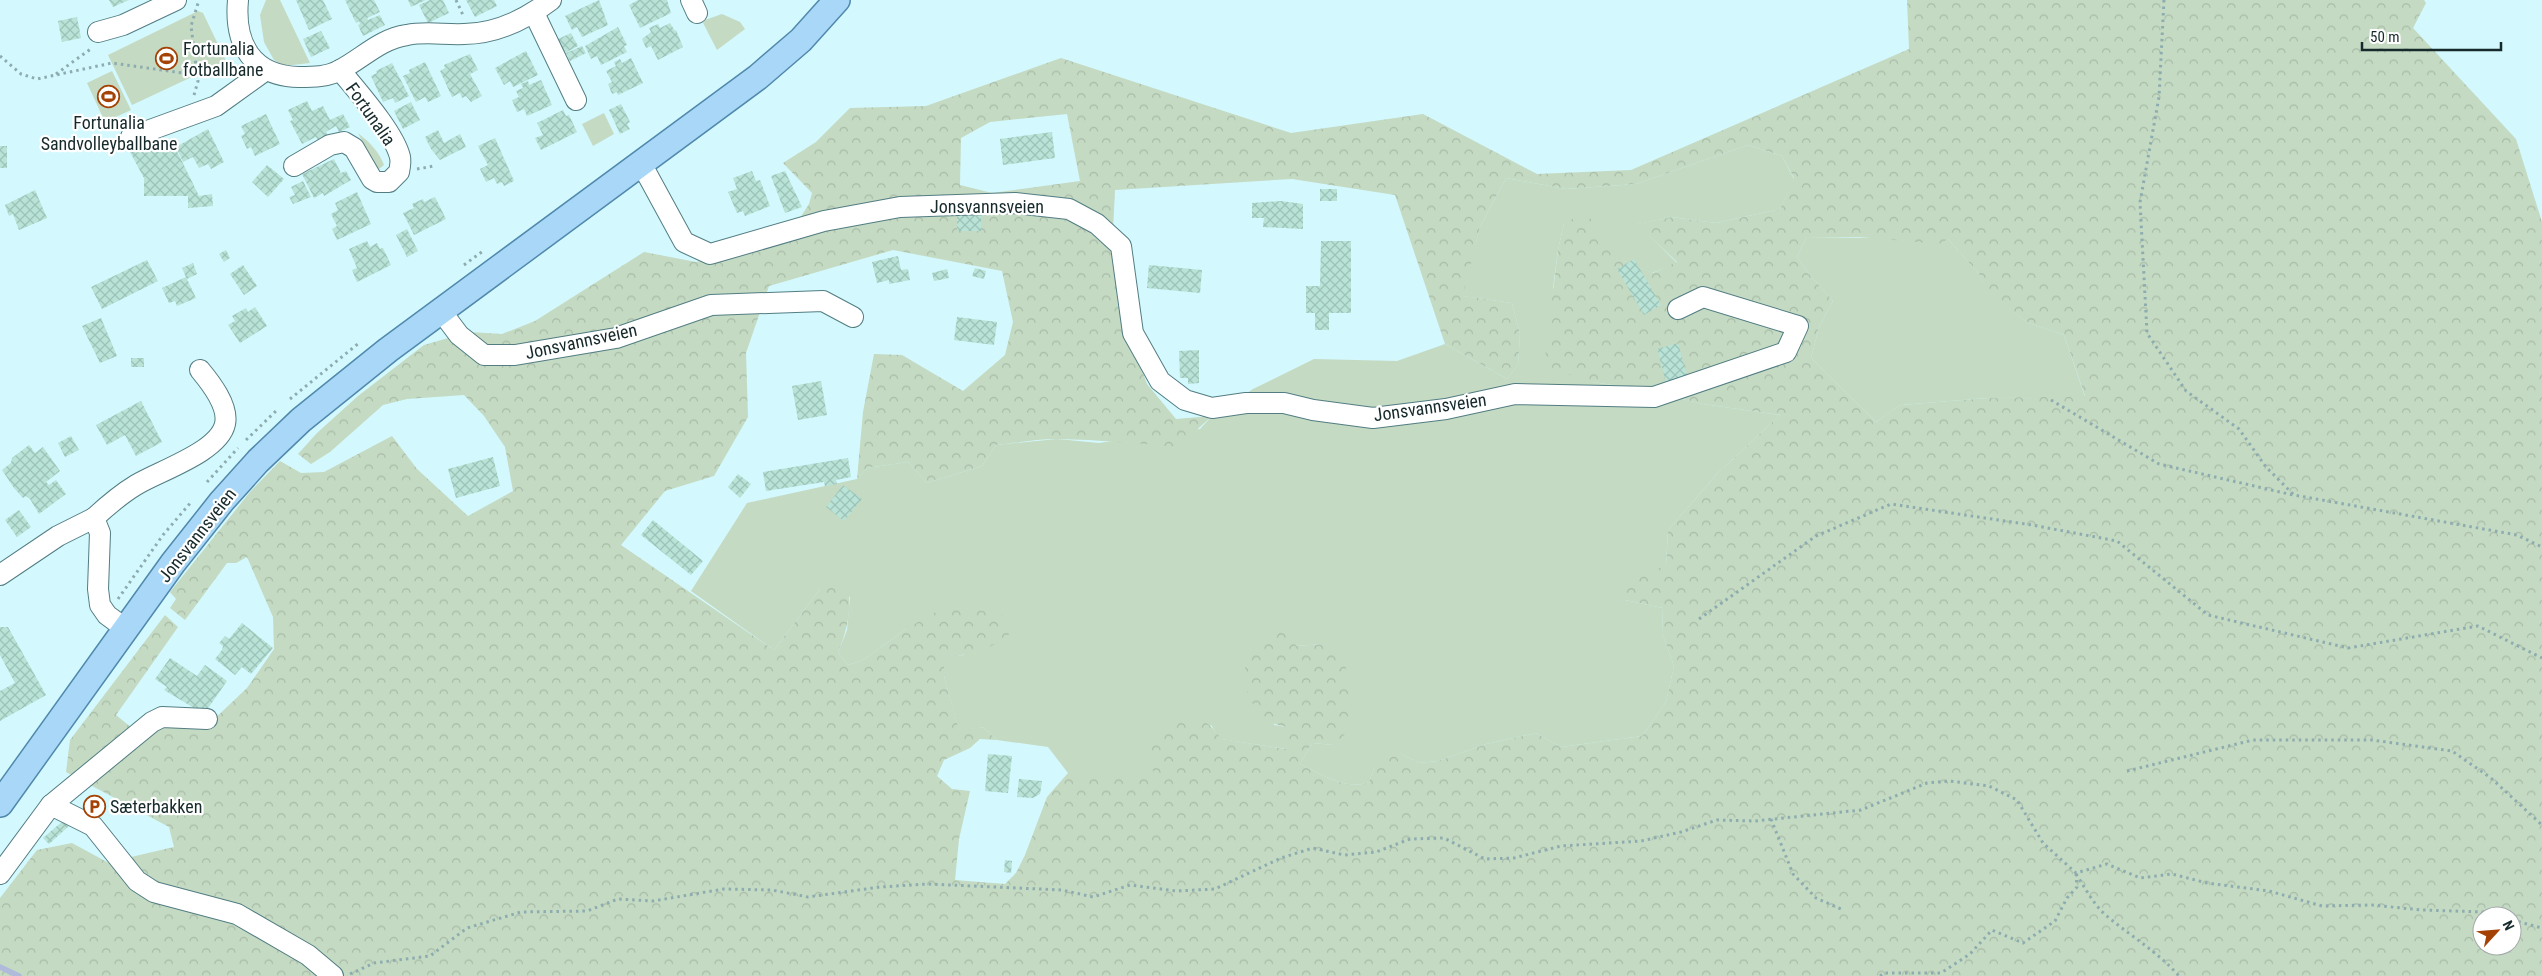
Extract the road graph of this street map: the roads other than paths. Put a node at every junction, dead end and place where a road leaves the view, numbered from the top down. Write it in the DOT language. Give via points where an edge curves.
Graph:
graph roads {
  1 [pos="176,0"];
  2 [pos="238,0"];
  3 [pos="551,0"];
  4 [pos="837,0"];
  5 [pos="534,13"];
  6 [pos="98,32"];
  7 [pos="266,70"];
  8 [pos="340,70"];
  9 [pos="576,100"];
  10 [pos="131,137"];
  11 [pos="642,165"];
  12 [pos="294,166"];
  13 [pos="1678,308"];
  14 [pos="441,311"];
  15 [pos="853,317"];
  16 [pos="200,370"];
  17 [pos="94,518"];
  18 [pos="0,575"];
  19 [pos="126,629"];
  20 [pos="207,719"];
  21 [pos="0,804"];
  22 [pos="51,805"];
  23 [pos="0,874"];
  24 [pos="333,976"];
  1 -- 6 [label="street" via="123,25"];
  2 -- 7 [label="street" via="240,36 251,56"];
  3 -- 5 [label="street, Fortunalia"];
  4 -- 11 [label="main road, Jonsvannsveien" via="801,40 758,77"];
  5 -- 8 [label="street, Fortunalia" via="484,32 421,33 393,38"];
  5 -- 9 [label="street"];
  7 -- 8 [label="street, Fortunalia" via="276,75 303,77"];
  7 -- 10 [label="street" via="216,106"];
  8 -- 12 [label="street, Fortunalia" via="394,144 400,157 400,172 388,182 377,182 354,148 344,142 330,145"];
  11 -- 13 [label="street, Jonsvannsveien" via="684,242 710,254 824,221 900,207 1015,203 1070,209 1098,224 1121,246 1132,333 1160,381 1186,400 1212,408 1246,403 1284,403 1373,418 1446,409 1515,394 1654,397 1786,352 1798,326 1703,297"];
  11 -- 14 [label="main road, Jonsvannsveien"];
  14 -- 15 [label="street, Jonsvannsveien" via="459,336 484,355 515,356 616,338 711,305 824,301"];
  14 -- 19 [label="main road, Jonsvannsveien" via="328,397 258,461 172,563"];
  16 -- 17 [label="street" via="223,406 226,422 222,432 195,454 120,495"];
  17 -- 18 [label="street" via="58,536"];
  17 -- 19 [label="street" via="100,532 100,605 107,615"];
  19 -- 21 [label="main road, Jonsvannsveien"];
  20 -- 22 [label="street" via="162,718 152,722"];
  22 -- 23 [label="street"];
  22 -- 24 [label="street" via="93,826 137,880 154,892 237,914 308,955"];
}
